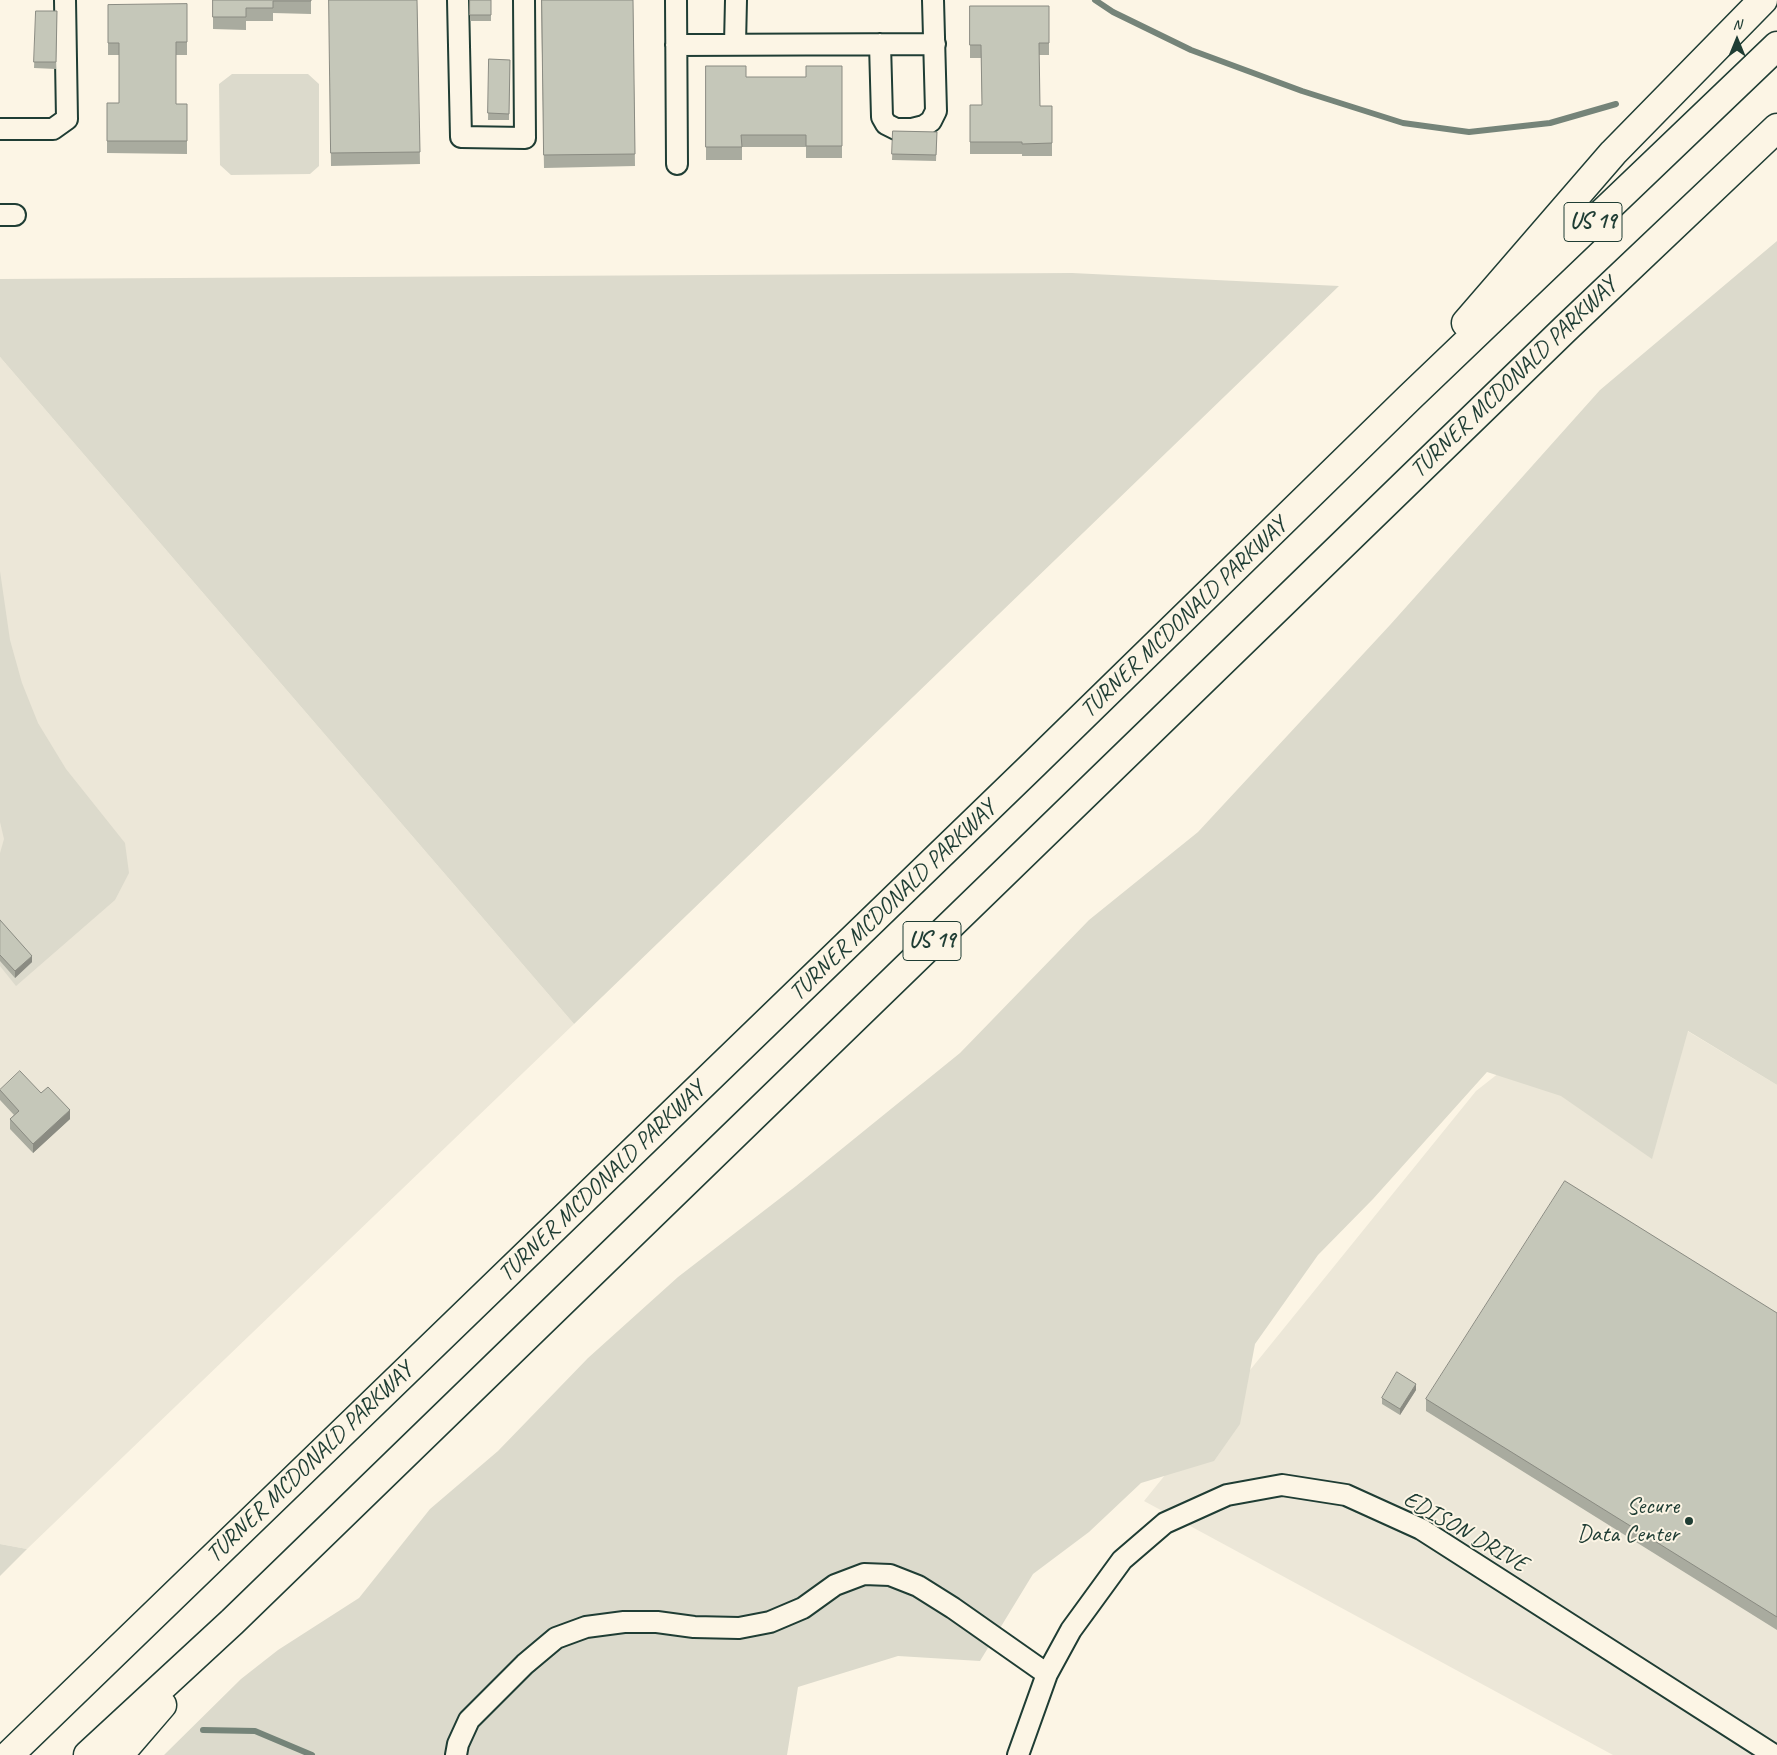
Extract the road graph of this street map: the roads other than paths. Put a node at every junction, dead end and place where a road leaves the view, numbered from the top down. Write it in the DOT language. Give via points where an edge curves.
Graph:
graph roads {
  1 [pos="65,0"];
  2 [pos="458,0"];
  3 [pos="524,0"];
  4 [pos="676,0"];
  5 [pos="736,0"];
  6 [pos="934,0"];
  7 [pos="1763,0"];
  8 [pos="676,44"];
  9 [pos="735,44"];
  10 [pos="880,44"];
  11 [pos="935,44"];
  12 [pos="1777,46"];
  13 [pos="1777,128"];
  14 [pos="0,129"];
  15 [pos="677,164"];
  16 [pos="1409,398"];
  17 [pos="232,1622"];
  18 [pos="1047,1674"];
  19 [pos="9,1755"];
  20 [pos="88,1755"];
  21 [pos="119,1755"];
  22 [pos="456,1755"];
  23 [pos="1018,1755"];
  24 [pos="1774,1755"];
  1 -- 14 [label="street" via="67,119 53,129"];
  2 -- 3 [label="street" via="461,138 525,138"];
  4 -- 8 [label="street"];
  5 -- 9 [label="street"];
  6 -- 11 [label="street"];
  7 -- 16 [label="highway" via="1613,153 1477,310"];
  8 -- 9 [label="street"];
  8 -- 15 [label="street"];
  9 -- 10 [label="street"];
  10 -- 11 [label="street"];
  10 -- 11 [label="street" via="882,117 886,124 896,129 924,126 936,111"];
  12 -- 16 [label="highway, TURNER MCDONALD PARKWAY / US 19"];
  13 -- 17 [label="highway, TURNER MCDONALD PARKWAY / US 19" via="1494,397"];
  16 -- 19 [label="highway, TURNER MCDONALD PARKWAY / US 19"];
  17 -- 20 [label="highway, TURNER MCDONALD PARKWAY / US 19"];
  17 -- 21 [label="highway"];
  18 -- 22 [label="street" via="918,1586 890,1575 864,1574 836,1585 803,1608 770,1622 739,1628 624,1622 586,1627 556,1638 469,1720"];
  18 -- 23 [label="street, EDISON DRIVE"];
  18 -- 24 [label="street, EDISON DRIVE" via="1071,1630 1122,1560 1164,1523 1226,1495 1282,1485 1346,1495 1421,1529"];
}
